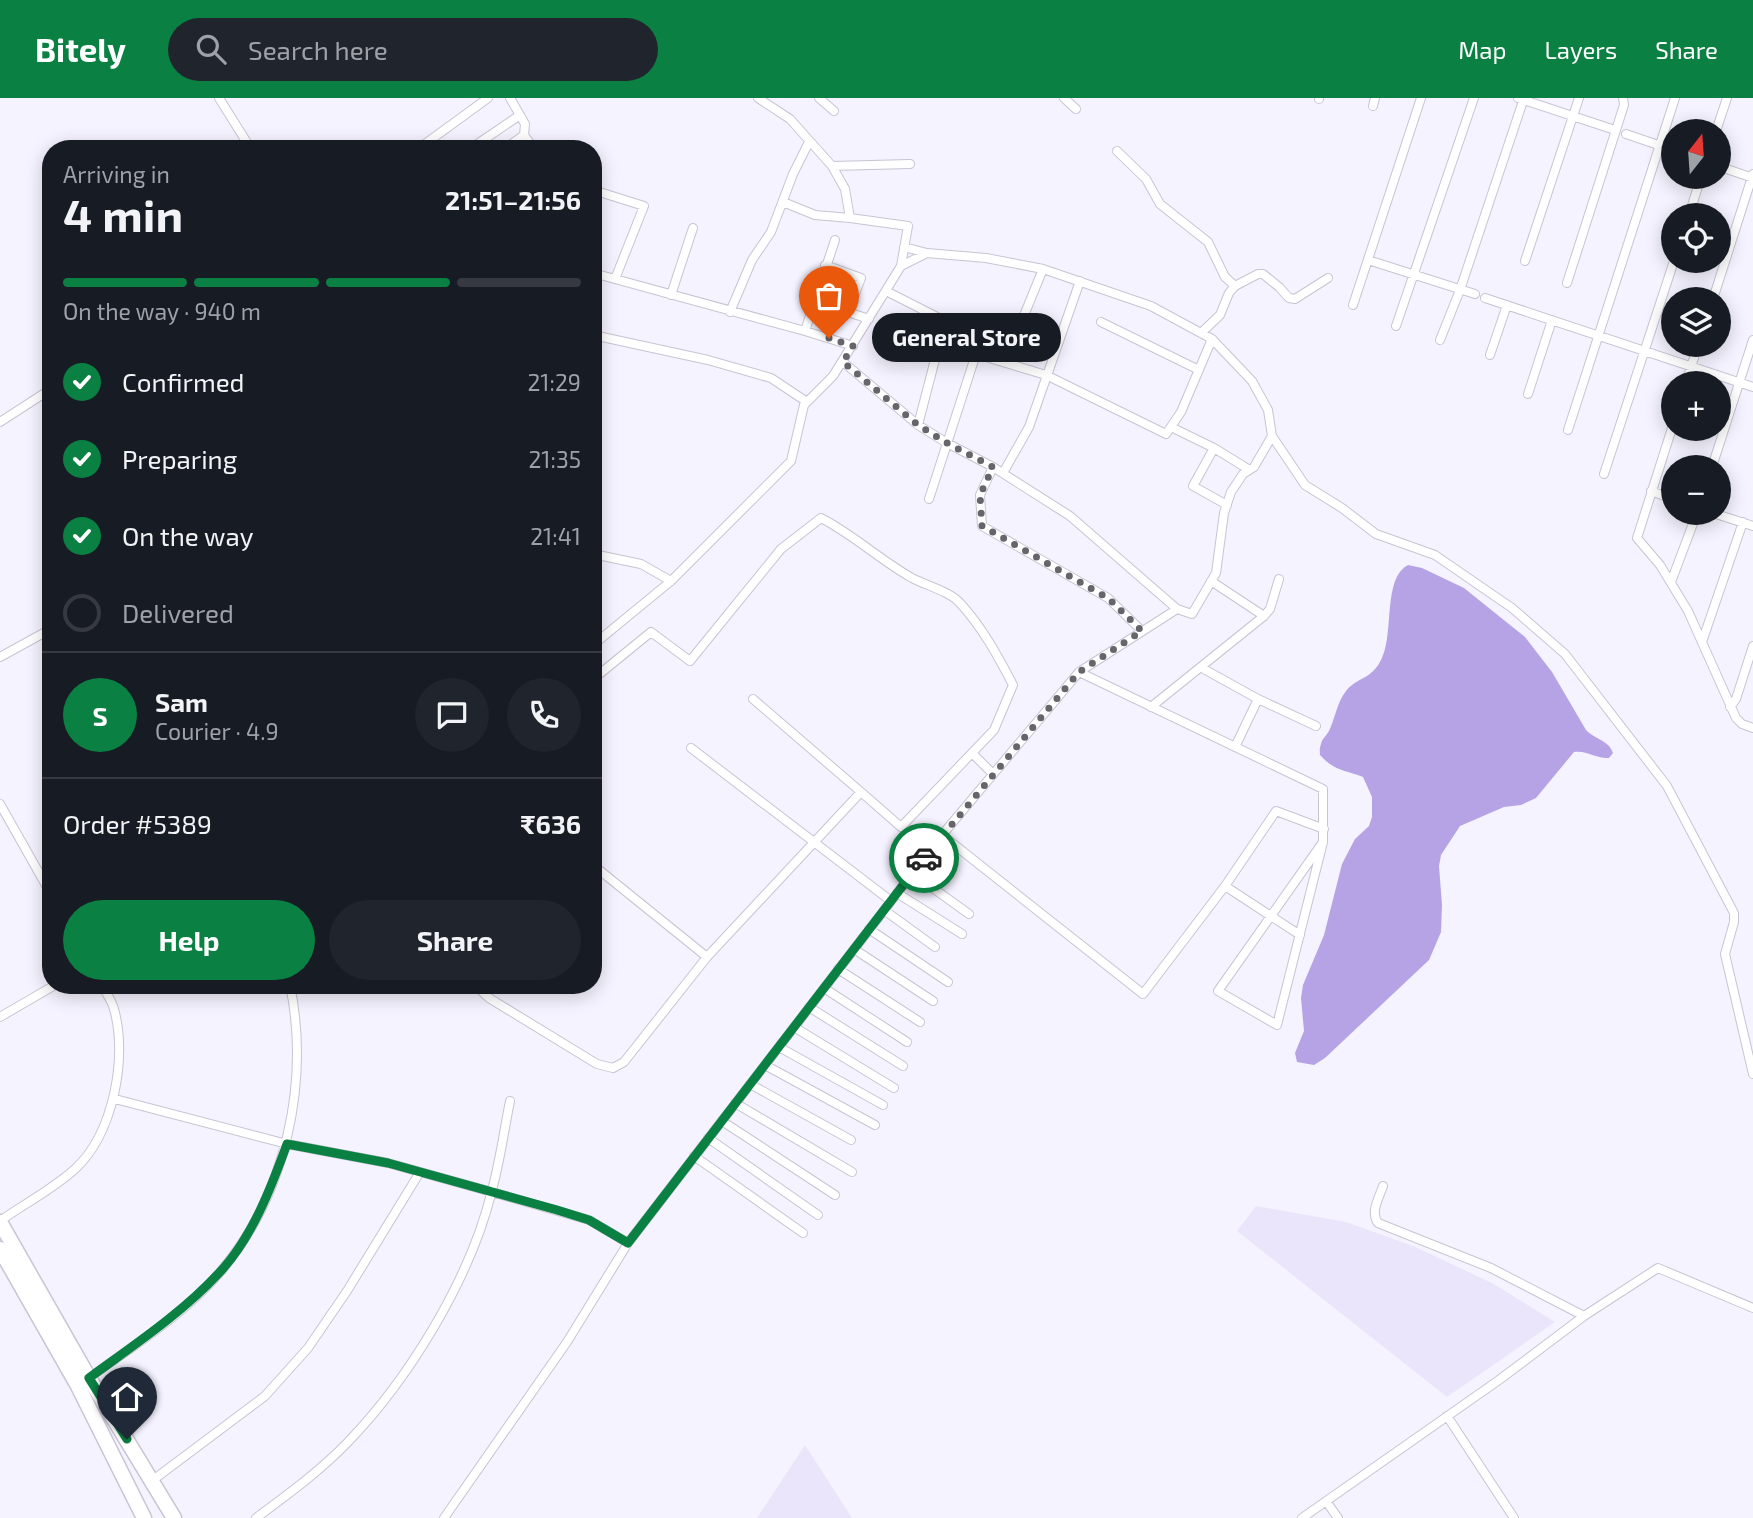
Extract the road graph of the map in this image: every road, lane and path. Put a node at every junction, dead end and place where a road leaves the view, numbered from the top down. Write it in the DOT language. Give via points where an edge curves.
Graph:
graph roads {
  1 [pos="219,98"];
  2 [pos="488,98"];
  3 [pos="510,98"];
  4 [pos="758,98"];
  5 [pos="819,98"];
  6 [pos="1064,98"];
  7 [pos="1421,98"];
  8 [pos="1474,98"];
  9 [pos="1579,98"];
  10 [pos="1623,98"];
  11 [pos="1675,98"];
  12 [pos="1727,98"];
  13 [pos="1522,99"];
  14 [pos="1076,109"];
  15 [pos="834,111"];
  16 [pos="520,115"];
  17 [pos="1573,117"];
  18 [pos="1720,119"];
  19 [pos="1615,130"];
  20 [pos="1626,134"];
  21 [pos="524,135"];
  22 [pos="245,140"];
  23 [pos="430,140"];
  24 [pos="483,140"];
  25 [pos="517,140"];
  26 [pos="528,140"];
  27 [pos="809,142"];
  28 [pos="1660,146"];
  29 [pos="1117,151"];
  30 [pos="911,164"];
  31 [pos="832,166"];
  32 [pos="1731,170"];
  33 [pos="1753,176"];
  34 [pos="602,193"];
  35 [pos="783,202"];
  36 [pos="850,218"];
  37 [pos="692,228"];
  38 [pos="835,240"];
  39 [pos="904,247"];
  40 [pos="927,253"];
  41 [pos="1368,260"];
  42 [pos="1525,261"];
  43 [pos="825,265"];
  44 [pos="901,266"];
  45 [pos="1043,269"];
  46 [pos="1670,273"];
  47 [pos="602,275"];
  48 [pos="1414,275"];
  49 [pos="1328,278"];
  50 [pos="615,279"];
  51 [pos="1080,281"];
  52 [pos="1567,283"];
  53 [pos="1235,286"];
  54 [pos="1717,287"];
  55 [pos="1460,290"];
  56 [pos="886,292"];
  57 [pos="1475,294"];
  58 [pos="671,295"];
  59 [pos="1485,298"];
  60 [pos="814,301"];
  61 [pos="1353,305"];
  62 [pos="1507,305"];
  63 [pos="730,312"];
  64 [pos="848,312"];
  65 [pos="869,319"];
  66 [pos="1552,320"];
  67 [pos="1101,322"];
  68 [pos="1396,326"];
  69 [pos="805,331"];
  70 [pos="1201,333"];
  71 [pos="942,334"];
  72 [pos="1597,334"];
  73 [pos="602,336"];
  74 [pos="606,337"];
  75 [pos="602,339"];
  76 [pos="1212,339"];
  77 [pos="1440,340"];
  78 [pos="1753,340"];
  79 [pos="853,346"];
  80 [pos="1644,350"];
  81 [pos="976,354"];
  82 [pos="1490,355"];
  83 [pos="1695,357"];
  84 [pos="843,362"];
  85 [pos="1005,362"];
  86 [pos="1692,366"];
  87 [pos="1199,370"];
  88 [pos="1690,371"];
  89 [pos="1046,375"];
  90 [pos="1739,382"];
  91 [pos="1753,387"];
  92 [pos="1528,394"];
  93 [pos="42,395"];
  94 [pos="807,402"];
  95 [pos="0,422"];
  96 [pos="918,425"];
  97 [pos="1171,427"];
  98 [pos="1568,430"];
  99 [pos="1272,436"];
  100 [pos="1668,441"];
  101 [pos="947,443"];
  102 [pos="1214,448"];
  103 [pos="1716,455"];
  104 [pos="993,467"];
  105 [pos="1248,469"];
  106 [pos="1003,473"];
  107 [pos="1604,474"];
  108 [pos="1651,491"];
  109 [pos="1661,495"];
  110 [pos="929,499"];
  111 [pos="1227,505"];
  112 [pos="1731,518"];
  113 [pos="1743,522"];
  114 [pos="1692,525"];
  115 [pos="1753,526"];
  116 [pos="602,556"];
  117 [pos="1279,579"];
  118 [pos="671,581"];
  119 [pos="1211,581"];
  120 [pos="1671,582"];
  121 [pos="1177,609"];
  122 [pos="1264,617"];
  123 [pos="1142,631"];
  124 [pos="42,634"];
  125 [pos="602,638"];
  126 [pos="1702,642"];
  127 [pos="1753,646"];
  128 [pos="0,657"];
  129 [pos="1202,668"];
  130 [pos="602,672"];
  131 [pos="1079,672"];
  132 [pos="754,699"];
  133 [pos="1258,699"];
  134 [pos="1151,707"];
  135 [pos="1730,707"];
  136 [pos="1316,726"];
  137 [pos="1753,728"];
  138 [pos="1235,747"];
  139 [pos="691,748"];
  140 [pos="972,752"];
  141 [pos="993,774"];
  142 [pos="861,793"];
  143 [pos="0,804"];
  144 [pos="1324,829"];
  145 [pos="942,835"];
  146 [pos="814,841"];
  147 [pos="1323,842"];
  148 [pos="602,872"];
  149 [pos="912,873"];
  150 [pos="42,878"];
  151 [pos="1225,887"];
  152 [pos="897,893"];
  153 [pos="891,901"];
  154 [pos="884,910"];
  155 [pos="969,914"];
  156 [pos="1271,916"];
  157 [pos="869,929"];
  158 [pos="962,934"];
  159 [pos="1300,935"];
  160 [pos="935,947"];
  161 [pos="854,949"];
  162 [pos="707,957"];
  163 [pos="838,969"];
  164 [pos="948,982"];
  165 [pos="824,988"];
  166 [pos="42,993"];
  167 [pos="107,994"];
  168 [pos="292,994"];
  169 [pos="485,994"];
  170 [pos="933,1001"];
  171 [pos="809,1007"];
  172 [pos="0,1017"];
  173 [pos="920,1022"];
  174 [pos="794,1027"];
  175 [pos="907,1042"];
  176 [pos="779,1047"];
  177 [pos="765,1065"];
  178 [pos="903,1066"];
  179 [pos="1753,1074"];
  180 [pos="750,1084"];
  181 [pos="894,1088"];
  182 [pos="115,1099"];
  183 [pos="510,1101"];
  184 [pos="736,1103"];
  185 [pos="883,1105"];
  186 [pos="722,1121"];
  187 [pos="875,1125"];
  188 [pos="708,1138"];
  189 [pos="851,1140"];
  190 [pos="287,1144"];
  191 [pos="694,1156"];
  192 [pos="420,1172"];
  193 [pos="852,1172"];
  194 [pos="1383,1186"];
  195 [pos="492,1192"];
  196 [pos="835,1195"];
  197 [pos="818,1215"];
  198 [pos="0,1222"];
  199 [pos="803,1233"];
  200 [pos="628,1243"];
  201 [pos="0,1250"];
  202 [pos="1753,1308"];
  203 [pos="1584,1316"];
  204 [pos="89,1378"];
  205 [pos="1447,1416"];
  206 [pos="153,1480"];
  207 [pos="1326,1501"];
  208 [pos="144,1518"];
  209 [pos="174,1518"];
  210 [pos="256,1518"];
  211 [pos="444,1518"];
  212 [pos="1301,1518"];
  213 [pos="1338,1518"];
  214 [pos="1514,1518"];
  1 -- 22 [label="street"];
  2 -- 23 [label="street"];
  3 -- 16 [label="street"];
  4 -- 27 [label="street" via="790,119"];
  5 -- 15 [label="street"];
  6 -- 14 [label="street"];
  7 -- 41 [label="street"];
  8 -- 48 [label="street"];
  9 -- 17 [label="street"];
  10 -- 19 [label="street"];
  11 -- 28 [label="street"];
  12 -- 18 [label="street"];
  13 -- 17 [label="street"];
  13 -- 55 [label="street"];
  16 -- 21 [label="street"];
  16 -- 24 [label="street"];
  17 -- 19 [label="street"];
  17 -- 42 [label="street"];
  19 -- 52 [label="street"];
  20 -- 28 [label="street"];
  21 -- 25 [label="street"];
  21 -- 26 [label="street"];
  27 -- 31 [label="street"];
  27 -- 35 [label="street"];
  28 -- 72 [label="street"];
  29 -- 53 [label="street" via="1146,179 1160,204 1208,242 1224,277"];
  30 -- 31 [label="street"];
  31 -- 36 [label="street" via="845,189"];
  32 -- 33 [label="street"];
  33 -- 54 [label="street"];
  34 -- 50 [label="street" via="644,206"];
  35 -- 36 [label="street" via="815,215"];
  35 -- 63 [label="street"];
  36 -- 39 [label="street" via="908,226"];
  37 -- 58 [label="street"];
  38 -- 43 [label="street"];
  39 -- 40 [label="street"];
  39 -- 44 [label="street"];
  40 -- 44 [label="street"];
  40 -- 45 [label="street" via="986,257"];
  41 -- 48 [label="street"];
  41 -- 61 [label="street"];
  43 -- 60 [label="street"];
  43 -- 64 [label="street" via="861,278"];
  44 -- 56 [label="street"];
  45 -- 51 [label="street"];
  45 -- 85 [label="street"];
  46 -- 80 [label="street"];
  47 -- 50 [label="street"];
  48 -- 55 [label="street"];
  48 -- 68 [label="street"];
  49 -- 53 [label="street" via="1295,299 1263,274"];
  50 -- 58 [label="street"];
  51 -- 70 [label="street" via="1151,306"];
  51 -- 89 [label="street"];
  53 -- 70 [label="street" via="1220,315"];
  55 -- 57 [label="street"];
  55 -- 77 [label="street"];
  56 -- 65 [label="street"];
  56 -- 71 [label="street" via="945,321"];
  58 -- 63 [label="street"];
  59 -- 62 [label="street"];
  60 -- 64 [label="street"];
  60 -- 69 [label="street"];
  62 -- 66 [label="street"];
  62 -- 82 [label="street"];
  63 -- 69 [label="street"];
  64 -- 65 [label="street"];
  65 -- 79 [label="street"];
  66 -- 72 [label="street"];
  66 -- 92 [label="street"];
  67 -- 87 [label="street"];
  69 -- 79 [label="street"];
  70 -- 76 [label="street"];
  71 -- 81 [label="street" via="968,345"];
  71 -- 96 [label="street"];
  72 -- 80 [label="street"];
  72 -- 98 [label="street"];
  73 -- 74 [label="street"];
  74 -- 75 [label="street"];
  74 -- 94 [label="street" via="771,379"];
  76 -- 87 [label="street"];
  76 -- 99 [label="street" via="1252,381 1268,410"];
  78 -- 90 [label="street"];
  79 -- 84 [label="street"];
  80 -- 86 [label="street"];
  80 -- 107 [label="street"];
  81 -- 85 [label="street"];
  81 -- 101 [label="street"];
  83 -- 86 [label="street"];
  84 -- 94 [label="street"];
  84 -- 96 [label="street"];
  85 -- 89 [label="street"];
  86 -- 88 [label="street"];
  86 -- 90 [label="street"];
  87 -- 97 [label="street"];
  89 -- 97 [label="street" via="1166,434"];
  89 -- 106 [label="street" via="1029,427"];
  90 -- 91 [label="street"];
  90 -- 103 [label="street"];
  93 -- 95 [label="street"];
  94 -- 118 [label="street" via="791,461"];
  96 -- 101 [label="street"];
  97 -- 102 [label="street"];
  99 -- 105 [label="street" via="1254,467"];
  99 -- 179 [label="street" via="1305,485 1376,534 1435,555 1513,608 1573,664 1667,786 1734,913 1725,954"];
  100 -- 108 [label="street"];
  101 -- 104 [label="street"];
  101 -- 110 [label="street"];
  102 -- 105 [label="street"];
  102 -- 111 [label="street" via="1193,486"];
  104 -- 106 [label="street"];
  104 -- 123 [label="street" via="980,495 982,526 1108,598"];
  105 -- 111 [label="street"];
  106 -- 121 [label="street" via="1070,516"];
  108 -- 109 [label="street"];
  108 -- 120 [label="street" via="1637,538"];
  111 -- 119 [label="street"];
  112 -- 113 [label="street"];
  113 -- 115 [label="street"];
  113 -- 126 [label="street"];
  114 -- 120 [label="street"];
  116 -- 118 [label="street" via="641,564"];
  117 -- 122 [label="street"];
  118 -- 125 [label="street"];
  119 -- 121 [label="street" via="1192,614"];
  119 -- 122 [label="street"];
  120 -- 126 [label="street"];
  121 -- 123 [label="street"];
  122 -- 129 [label="street"];
  123 -- 131 [label="street"];
  124 -- 128 [label="street"];
  126 -- 135 [label="street"];
  127 -- 135 [label="street"];
  129 -- 133 [label="street"];
  129 -- 134 [label="street"];
  130 -- 140 [label="street" via="650,632 690,661 781,549 821,518 877,557 958,600 981,627 1013,685 993,730"];
  131 -- 134 [label="street"];
  131 -- 141 [label="street"];
  132 -- 142 [label="street"];
  133 -- 136 [label="street"];
  133 -- 138 [label="street"];
  134 -- 138 [label="street"];
  135 -- 137 [label="street" via="1742,724"];
  138 -- 144 [label="street" via="1323,789"];
  139 -- 146 [label="street"];
  140 -- 141 [label="street"];
  140 -- 142 [label="street" via="901,827"];
  141 -- 145 [label="street"];
  142 -- 146 [label="street"];
  143 -- 150 [label="street"];
  144 -- 147 [label="street"];
  144 -- 151 [label="street" via="1276,811"];
  145 -- 149 [label="street"];
  145 -- 151 [label="street" via="1143,994"];
  146 -- 153 [label="street"];
  146 -- 162 [label="street"];
  147 -- 156 [label="street"];
  147 -- 159 [label="street"];
  148 -- 162 [label="street"];
  149 -- 152 [label="street"];
  149 -- 155 [label="street"];
  151 -- 156 [label="street"];
  152 -- 153 [label="street"];
  152 -- 158 [label="street"];
  153 -- 154 [label="street"];
  154 -- 157 [label="street"];
  154 -- 160 [label="street"];
  156 -- 159 [label="street"];
  156 -- 159 [label="street" via="1218,991 1277,1025"];
  157 -- 161 [label="street"];
  157 -- 164 [label="street"];
  161 -- 163 [label="street"];
  161 -- 170 [label="street"];
  162 -- 169 [label="street" via="624,1062 613,1068 597,1064"];
  163 -- 165 [label="street"];
  163 -- 173 [label="street"];
  165 -- 171 [label="street"];
  165 -- 175 [label="street"];
  166 -- 172 [label="street"];
  167 -- 182 [label="street" via="114,1008 118,1039"];
  168 -- 190 [label="street" via="298,1058"];
  171 -- 174 [label="street"];
  171 -- 178 [label="street"];
  174 -- 176 [label="street"];
  174 -- 181 [label="street"];
  176 -- 177 [label="street"];
  176 -- 185 [label="street"];
  177 -- 180 [label="street"];
  177 -- 187 [label="street"];
  180 -- 184 [label="street"];
  180 -- 189 [label="street"];
  182 -- 190 [label="street"];
  182 -- 198 [label="street" via="100,1134 76,1168"];
  183 -- 195 [label="street"];
  184 -- 186 [label="street"];
  184 -- 193 [label="street"];
  186 -- 188 [label="street"];
  186 -- 196 [label="street"];
  188 -- 191 [label="street"];
  188 -- 197 [label="street"];
  190 -- 192 [label="street"];
  190 -- 204 [label="street" via="251,1227 221,1271 174,1316"];
  191 -- 199 [label="street"];
  191 -- 200 [label="street"];
  192 -- 195 [label="street"];
  192 -- 206 [label="street" via="308,1348 265,1396"];
  194 -- 203 [label="street" via="1375,1210 1378,1223 1491,1268"];
  195 -- 200 [label="street" via="589,1220"];
  195 -- 210 [label="street" via="455,1287 414,1358 346,1444"];
  198 -- 204 [label="highway"];
  200 -- 211 [label="street" via="567,1342"];
  201 -- 208 [label="highway" via="78,1386"];
  202 -- 203 [label="street" via="1658,1268"];
  203 -- 205 [label="street"];
  204 -- 206 [label="highway"];
  205 -- 207 [label="street"];
  205 -- 214 [label="street"];
  206 -- 209 [label="highway"];
  207 -- 212 [label="street"];
  207 -- 213 [label="street"];
}
